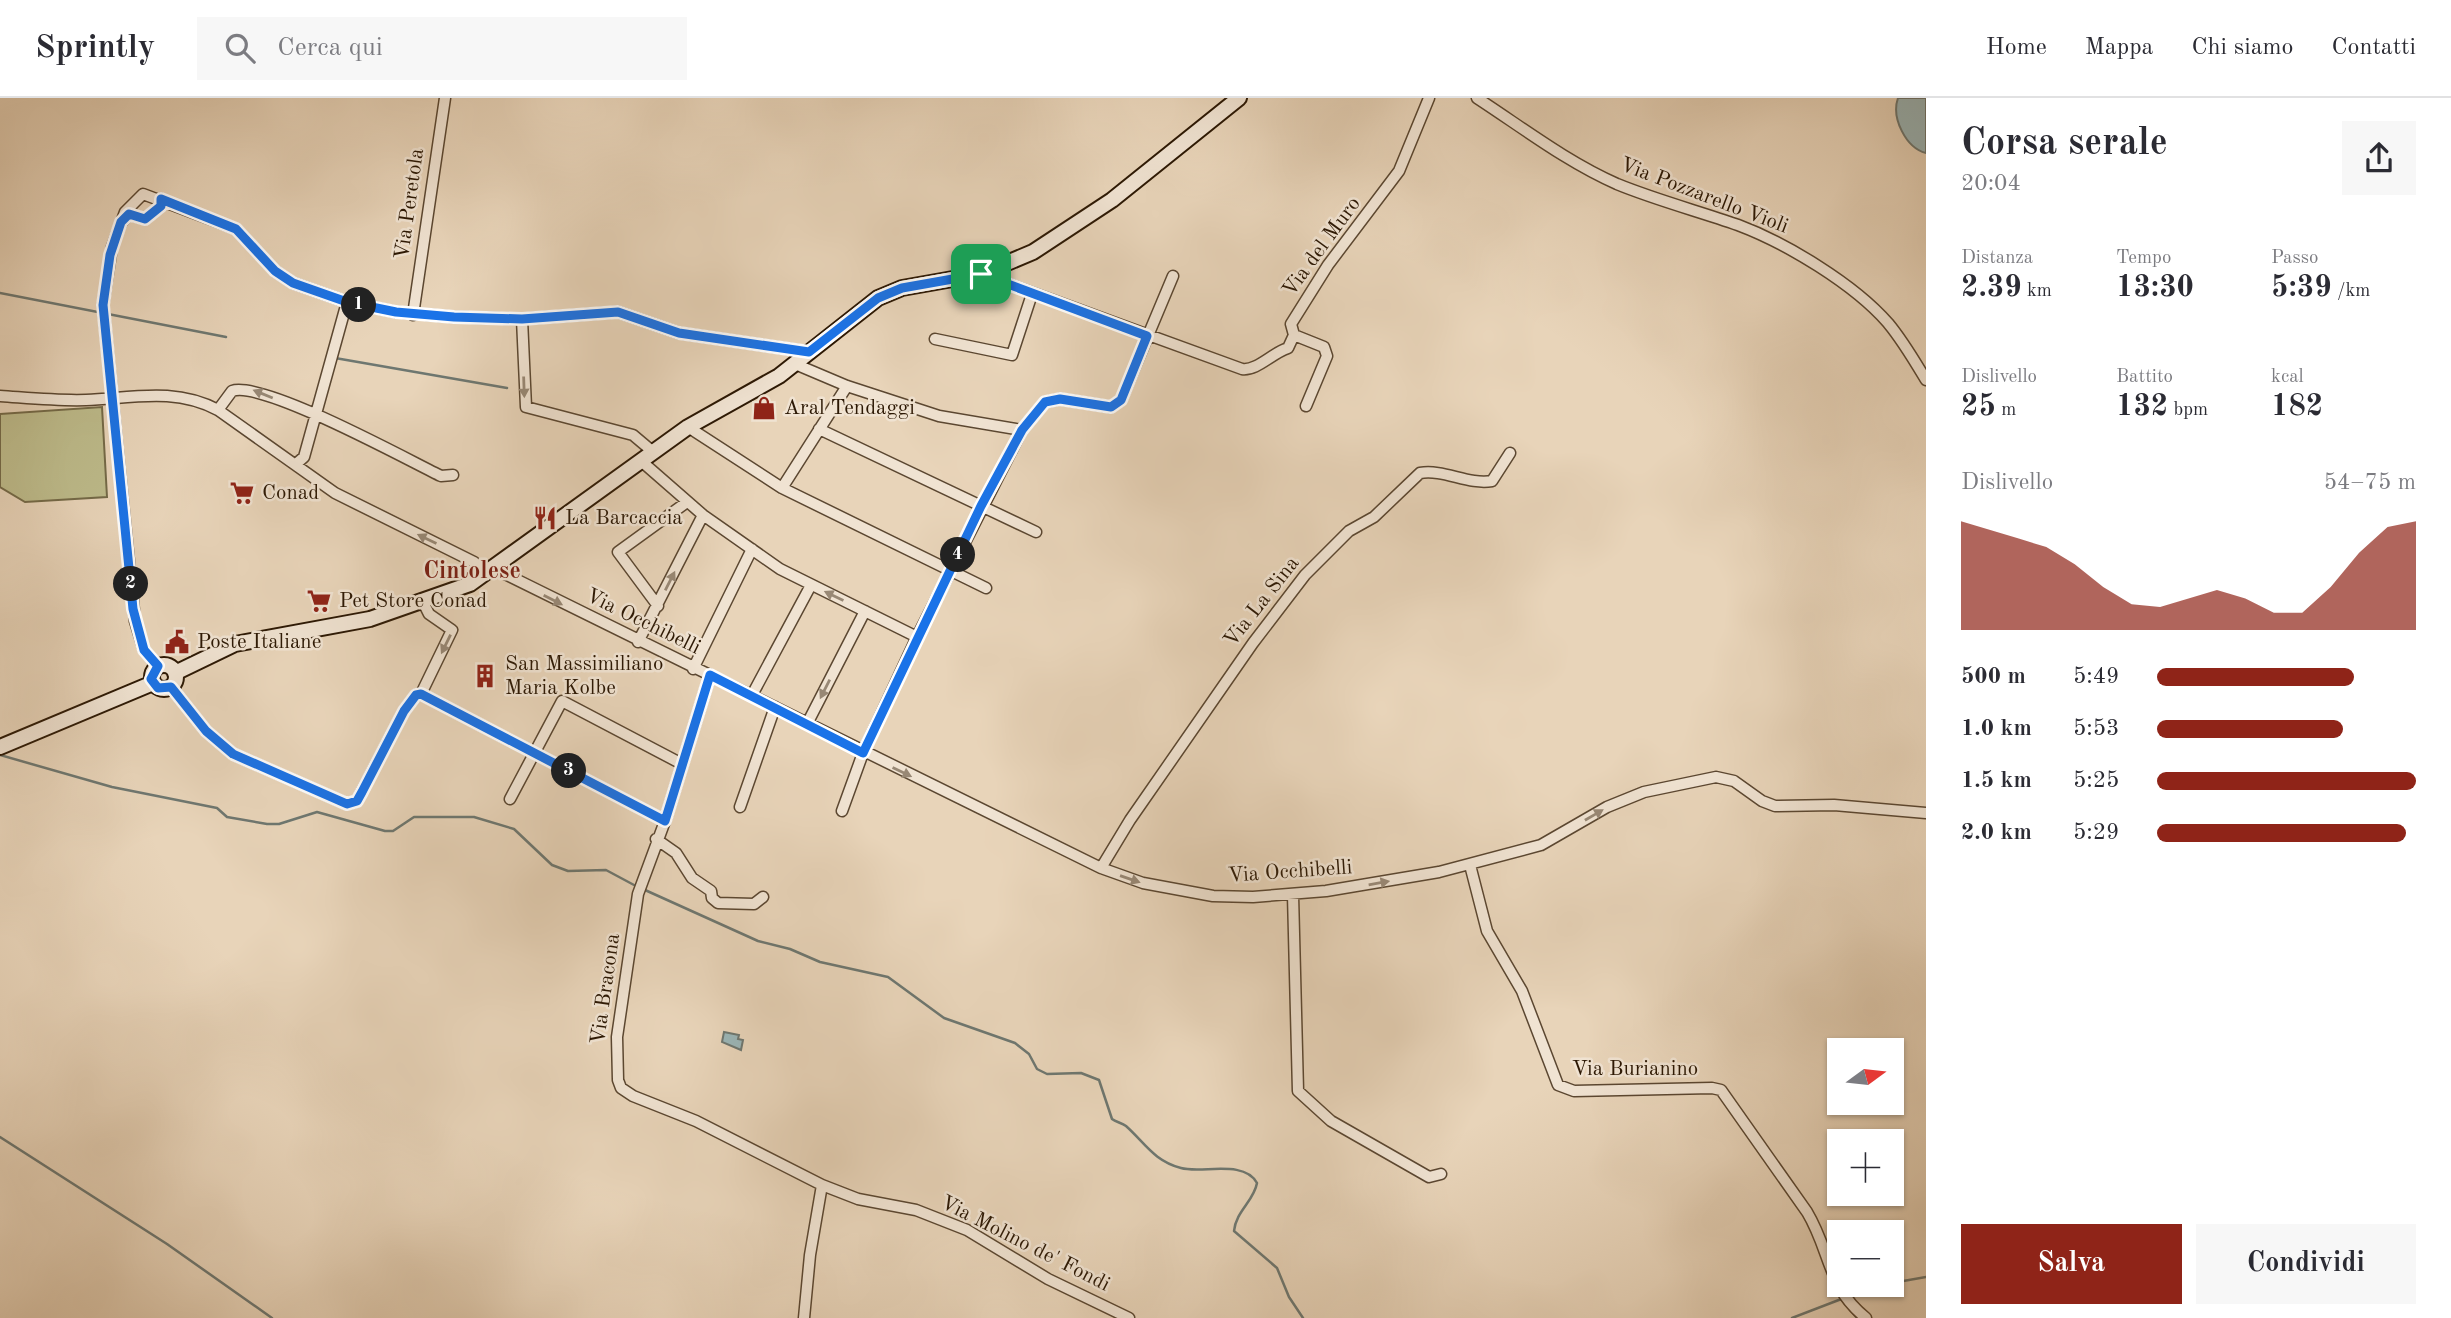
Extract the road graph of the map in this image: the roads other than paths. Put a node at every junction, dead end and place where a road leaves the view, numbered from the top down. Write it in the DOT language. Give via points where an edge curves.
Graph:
graph roads {
  1 [pos="445,98"];
  2 [pos="1239,98"];
  3 [pos="1429,98"];
  4 [pos="1477,98"];
  5 [pos="161,199"];
  6 [pos="121,222"];
  7 [pos="981,274"];
  8 [pos="1174,276"];
  9 [pos="1032,295"];
  10 [pos="347,302"];
  11 [pos="413,315"];
  12 [pos="522,319"];
  13 [pos="1294,335"];
  14 [pos="1147,336"];
  15 [pos="935,339"];
  16 [pos="809,352"];
  17 [pos="795,364"];
  18 [pos="1926,380"];
  19 [pos="847,386"];
  20 [pos="0,396"];
  21 [pos="112,397"];
  22 [pos="1306,406"];
  23 [pos="218,410"];
  24 [pos="314,414"];
  25 [pos="688,427"];
  26 [pos="819,429"];
  27 [pos="1022,430"];
  28 [pos="1510,453"];
  29 [pos="646,456"];
  30 [pos="296,464"];
  31 [pos="453,475"];
  32 [pos="782,488"];
  33 [pos="687,502"];
  34 [pos="981,506"];
  35 [pos="704,515"];
  36 [pos="1036,532"];
  37 [pos="752,549"];
  38 [pos="490,571"];
  39 [pos="951,571"];
  40 [pos="811,585"];
  41 [pos="986,588"];
  42 [pos="423,603"];
  43 [pos="658,606"];
  44 [pos="865,611"];
  45 [pos="917,637"];
  46 [pos="638,642"];
  47 [pos="158,666"];
  48 [pos="694,669"];
  49 [pos="710,675"];
  50 [pos="173,680"];
  51 [pos="153,683"];
  52 [pos="421,694"];
  53 [pos="752,695"];
  54 [pos="775,708"];
  55 [pos="807,724"];
  56 [pos="0,747"];
  57 [pos="534,753"];
  58 [pos="863,753"];
  59 [pos="682,764"];
  60 [pos="510,799"];
  61 [pos="740,807"];
  62 [pos="842,811"];
  63 [pos="1926,813"];
  64 [pos="665,821"];
  65 [pos="656,839"];
  66 [pos="1470,865"];
  67 [pos="1101,868"];
  68 [pos="1293,895"];
  69 [pos="763,897"];
  70 [pos="1441,1174"];
  71 [pos="822,1185"];
  72 [pos="804,1318"];
  73 [pos="1129,1318"];
  74 [pos="1866,1318"];
  1 -- 11 [label="street, Via Peretola"];
  2 -- 7 [label="street" via="1112,200 1033,252"];
  3 -- 13 [label="street, Via del Muro" via="1399,172 1328,265 1291,324"];
  4 -- 18 [label="street, Via Pozzarello Violi" via="1602,177 1741,226 1786,247 1886,321"];
  5 -- 6 [label="street" via="143,194"];
  5 -- 6 [label="street" via="161,206 145,219 129,214"];
  5 -- 10 [label="street" via="236,229 275,271 293,283"];
  6 -- 21 [label="street" via="110,255 103,310"];
  7 -- 9 [label="street"];
  7 -- 16 [label="street" via="902,288 878,298"];
  8 -- 14 [label="street"];
  9 -- 14 [label="street"];
  9 -- 15 [label="street" via="1012,355"];
  10 -- 11 [label="street"];
  10 -- 24 [label="street"];
  11 -- 12 [label="street"];
  12 -- 16 [label="street" via="618,312 679,333"];
  12 -- 29 [label="street, one-way" via="526,407 633,435"];
  13 -- 14 [label="street" via="1288,348 1249,370"];
  13 -- 22 [label="street" via="1324,347 1327,356"];
  14 -- 27 [label="street" via="1121,400 1111,407 1060,399 1045,402"];
  16 -- 17 [label="street"];
  17 -- 19 [label="street"];
  17 -- 25 [label="street"];
  19 -- 26 [label="street"];
  19 -- 27 [label="street" via="939,416"];
  20 -- 21 [label="street, Via Occhibelli" via="43,400"];
  21 -- 23 [label="street, Via Occhibelli" via="180,396"];
  21 -- 47 [label="street" via="135,621 144,650"];
  24 -- 23 [label="street, one-way" via="241,388 232,391"];
  23 -- 30 [label="street, Via Occhibelli"];
  24 -- 30 [label="street" via="304,457"];
  24 -- 31 [label="street" via="441,476"];
  25 -- 29 [label="street"];
  25 -- 32 [label="street"];
  26 -- 32 [label="street"];
  26 -- 34 [label="street"];
  27 -- 34 [label="street"];
  28 -- 67 [label="street, Via La Sina" via="1492,481 1420,472 1374,517 1349,531 1331,549 1253,643"];
  29 -- 33 [label="street"];
  29 -- 38 [label="street"];
  38 -- 30 [label="street, Via Occhibelli, one-way" via="335,493"];
  32 -- 39 [label="street"];
  33 -- 35 [label="street"];
  33 -- 43 [label="street" via="618,552"];
  34 -- 36 [label="street"];
  34 -- 39 [label="street"];
  35 -- 37 [label="street"];
  43 -- 35 [label="street, one-way"];
  37 -- 40 [label="street"];
  37 -- 48 [label="street"];
  38 -- 42 [label="street"];
  38 -- 46 [label="street, Via Occhibelli, one-way"];
  39 -- 41 [label="street"];
  39 -- 45 [label="street"];
  44 -- 40 [label="street, one-way"];
  40 -- 53 [label="street"];
  42 -- 50 [label="street" via="370,619 219,650"];
  42 -- 52 [label="street, one-way" via="429,614 452,630"];
  43 -- 46 [label="street"];
  44 -- 45 [label="street"];
  44 -- 55 [label="street, one-way"];
  45 -- 58 [label="street"];
  46 -- 48 [label="street, Via Occhibelli"];
  47 -- 50 [label="street" via="166,665"];
  47 -- 51 [label="street" via="152,672"];
  48 -- 49 [label="street, Via Occhibelli"];
  49 -- 53 [label="street, Via Occhibelli"];
  49 -- 59 [label="street, Via Bracona"];
  50 -- 51 [label="street" via="161,689"];
  50 -- 52 [label="street" via="206,731 233,754 347,804 357,801 404,711"];
  51 -- 56 [label="street"];
  52 -- 57 [label="street"];
  53 -- 54 [label="street, Via Occhibelli"];
  54 -- 55 [label="street, Via Occhibelli"];
  54 -- 61 [label="street"];
  55 -- 58 [label="street, Via Occhibelli"];
  57 -- 59 [label="street" via="562,701"];
  57 -- 60 [label="street"];
  57 -- 64 [label="street"];
  58 -- 62 [label="street"];
  58 -- 67 [label="street, Via Occhibelli, one-way"];
  59 -- 64 [label="street, Via Bracona"];
  66 -- 63 [label="street, Via Occhibelli, one-way" via="1541,845 1607,807 1644,792 1716,777 1734,781 1775,806"];
  64 -- 65 [label="street, Via Bracona"];
  65 -- 69 [label="street" via="676,853 687,872 711,891 718,903 754,904"];
  65 -- 71 [label="street, Via Bracona" via="638,894 618,1023 616,1062 621,1088"];
  68 -- 66 [label="street, Via Occhibelli, one-way"];
  66 -- 74 [label="street, Via Burianino" via="1487,931 1522,991 1558,1085 1574,1091 1721,1090 1812,1219 1842,1296"];
  67 -- 68 [label="street, Via Occhibelli, one-way" via="1143,883 1213,896"];
  68 -- 70 [label="street" via="1298,1091 1331,1121 1430,1177"];
  71 -- 72 [label="street"];
  71 -- 73 [label="street, Via Molino de' Fondi" via="858,1199 916,1210 967,1230 1048,1279"];
}
